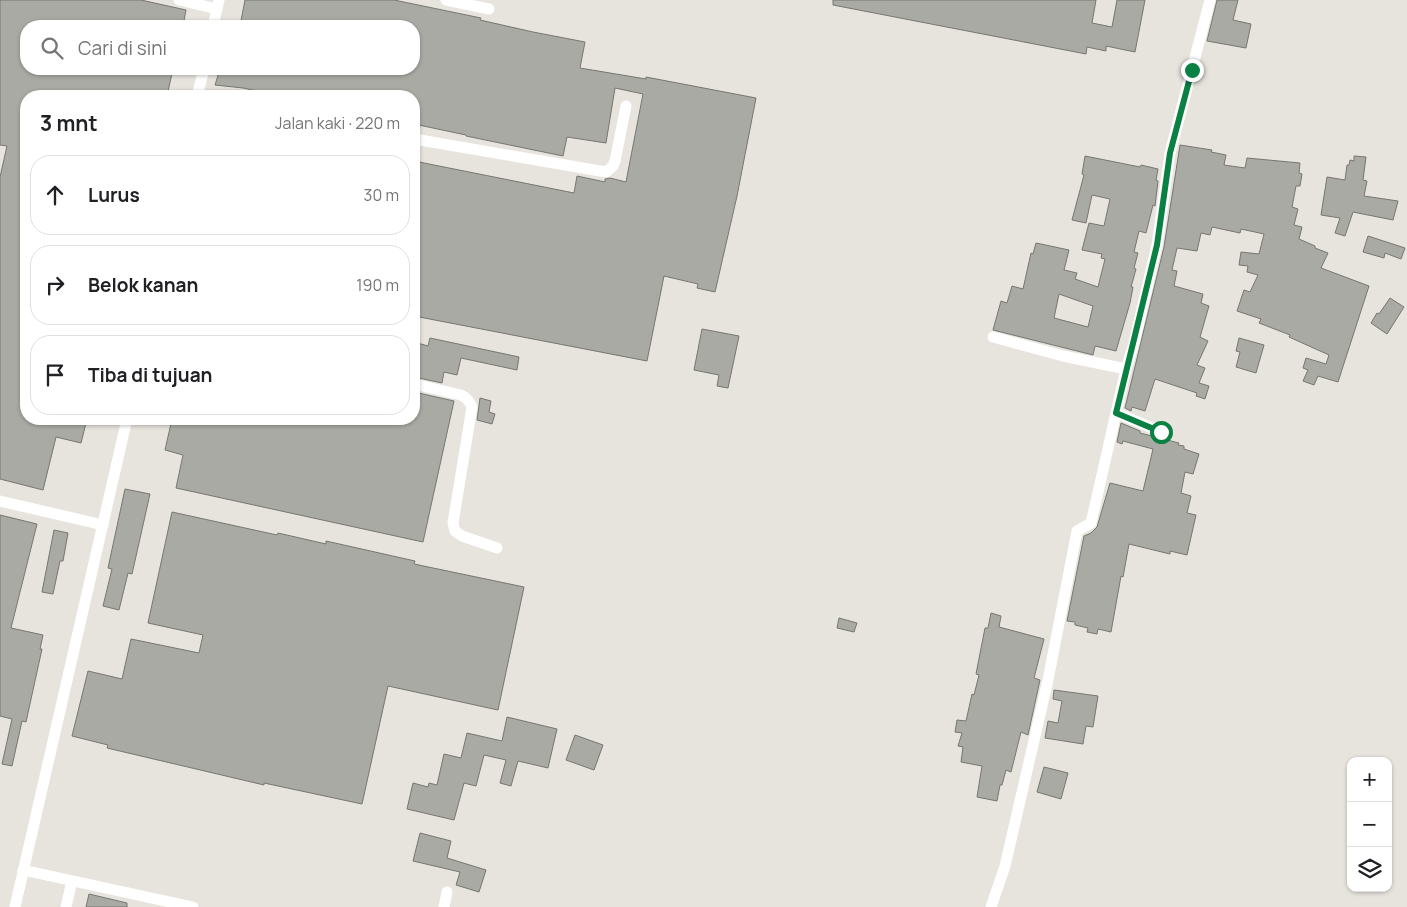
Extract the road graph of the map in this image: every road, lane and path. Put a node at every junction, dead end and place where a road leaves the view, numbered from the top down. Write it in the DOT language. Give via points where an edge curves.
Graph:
graph roads {
  1 [pos="179,0"];
  2 [pos="446,0"];
  3 [pos="1210,0"];
  4 [pos="218,5"];
  5 [pos="489,9"];
  6 [pos="215,20"];
  7 [pos="202,75"];
  8 [pos="199,90"];
  9 [pos="626,106"];
  10 [pos="420,141"];
  11 [pos="993,337"];
  12 [pos="1126,369"];
  13 [pos="420,385"];
  14 [pos="1116,413"];
  15 [pos="126,425"];
  16 [pos="1161,432"];
  17 [pos="0,500"];
  18 [pos="103,526"];
  19 [pos="497,548"];
  20 [pos="23,870"];
  21 [pos="72,881"];
  22 [pos="448,892"];
  23 [pos="15,907"];
  24 [pos="66,907"];
  25 [pos="193,907"];
  26 [pos="444,907"];
  27 [pos="991,907"];
  1 -- 4 [label="street"];
  2 -- 5 [label="street"];
  3 -- 12 [label="street" via="1170,153 1157,245"];
  4 -- 6 [label="street"];
  7 -- 8 [label="street"];
  9 -- 10 [label="street" via="616,161 606,172"];
  11 -- 12 [label="street"];
  12 -- 14 [label="street"];
  13 -- 19 [label="street" via="461,395 472,407 453,522 455,530 462,536"];
  14 -- 16 [label="street"];
  14 -- 27 [label="street" via="1091,523 1077,531 1048,680 1005,866"];
  15 -- 18 [label="street"];
  17 -- 18 [label="street"];
  18 -- 20 [label="street"];
  20 -- 21 [label="street"];
  20 -- 23 [label="street"];
  21 -- 24 [label="street"];
  21 -- 25 [label="street"];
  22 -- 26 [label="street"];
}
